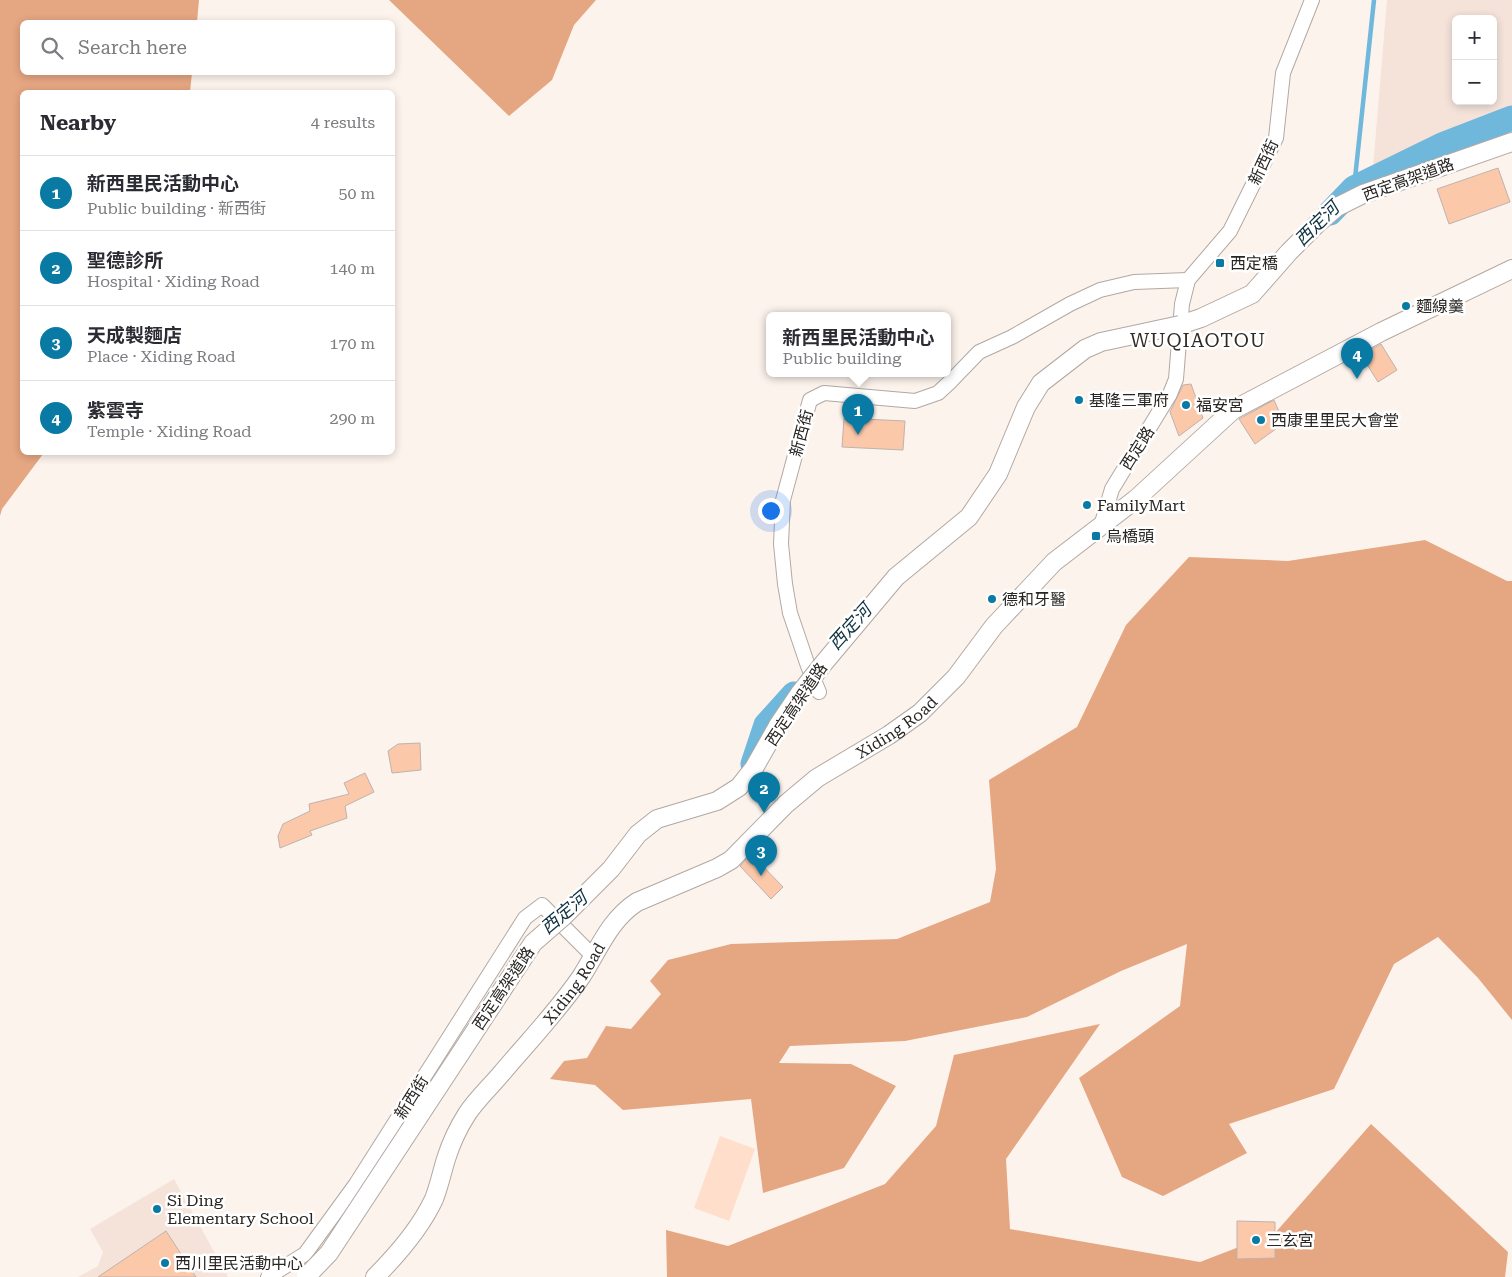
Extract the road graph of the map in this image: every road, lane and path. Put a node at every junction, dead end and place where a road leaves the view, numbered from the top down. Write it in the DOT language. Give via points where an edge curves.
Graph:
graph roads {
  1 [pos="1312,0"];
  2 [pos="1512,142"];
  3 [pos="1512,269"];
  4 [pos="1188,280"];
  5 [pos="1180,327"];
  6 [pos="1101,526"];
  7 [pos="819,692"];
  8 [pos="593,956"];
  9 [pos="292,1262"];
  10 [pos="268,1277"];
  11 [pos="306,1277"];
  12 [pos="375,1277"];
  1 -- 4 [label="street, 新西街" via="1283,72 1276,138 1230,231"];
  2 -- 5 [label="street, 西定高架道路" via="1363,194 1337,207 1300,241 1252,294"];
  3 -- 6 [label="street, Xiding Road" via="1380,332 1233,410 1136,499"];
  4 -- 5 [label="street, 新西街"];
  4 -- 7 [label="street, 新西街" via="1134,282 1100,290 979,352 938,392 915,400 824,393 810,400 783,500 781,544 790,612"];
  5 -- 6 [label="street, 西定路" via="1176,379 1112,489"];
  5 -- 11 [label="street, 西定高架道路, bridge" via="1090,346 1041,383 1026,408 998,474 969,517 896,577 800,693 739,787 717,802 657,819 638,834 611,869 564,916 533,943 329,1254"];
  6 -- 8 [label="street, Xiding Road" via="1054,562 994,626 956,677 920,713 817,778 786,804 732,860 628,908"];
  8 -- 9 [label="street, 新西街" via="542,905 525,918 356,1184 305,1254"];
  8 -- 12 [label="street, Xiding Road" via="554,1013 468,1112 453,1140 425,1216"];
  9 -- 10 [label="street, 新西街"];
  9 -- 11 [label="street"];
}
